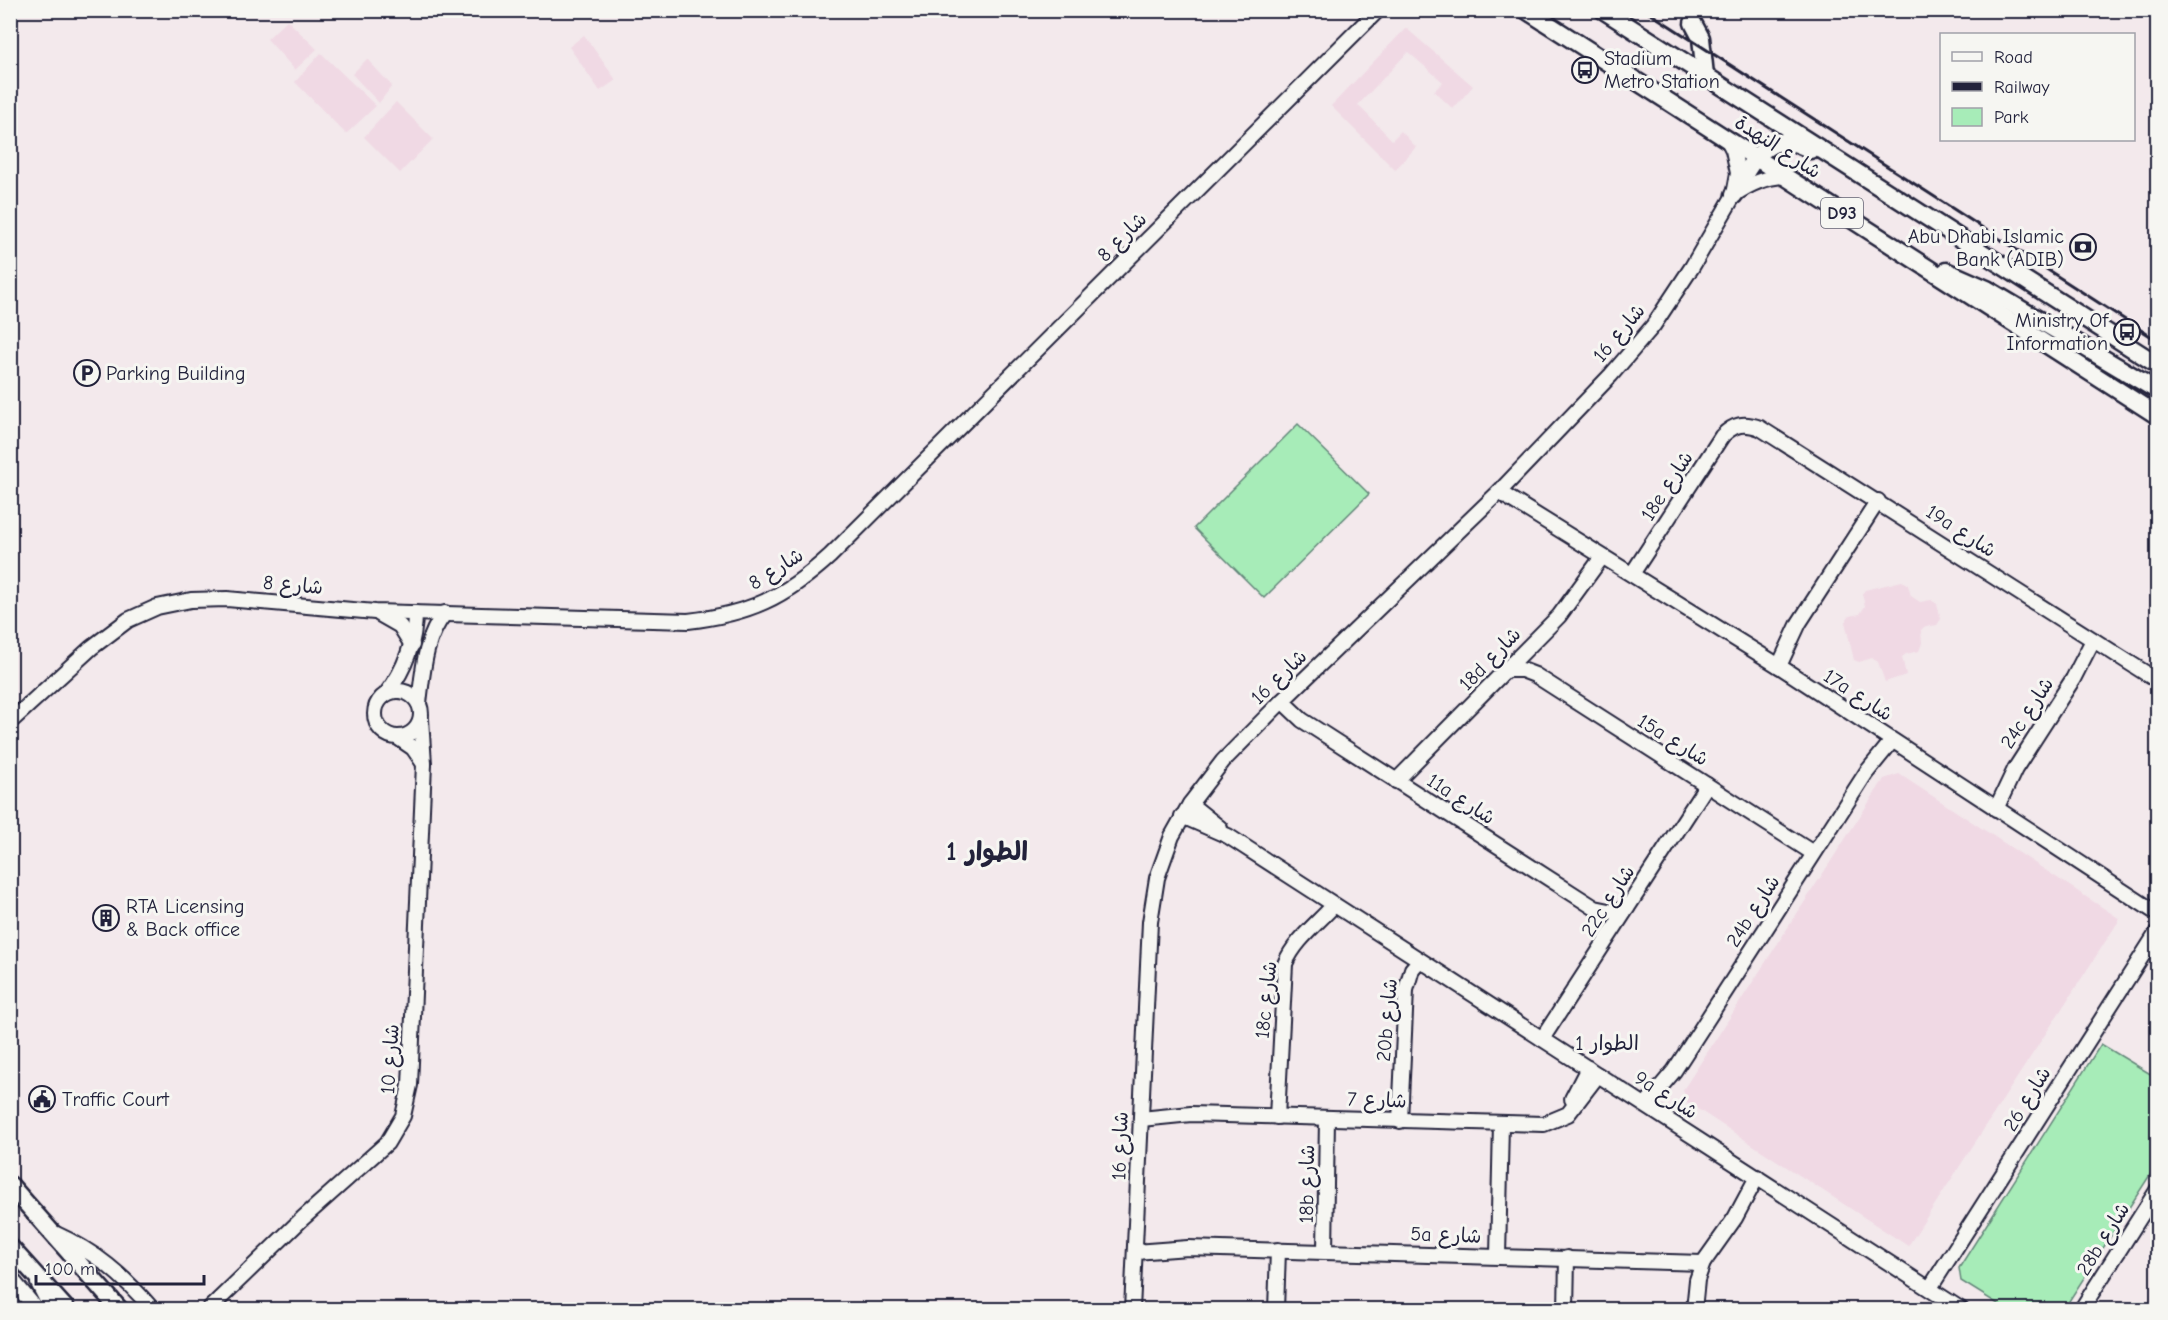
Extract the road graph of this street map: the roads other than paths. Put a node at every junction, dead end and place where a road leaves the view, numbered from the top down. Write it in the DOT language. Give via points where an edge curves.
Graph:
graph roads {
  1 [pos="1526,10"];
  2 [pos="1603,10"];
  3 [pos="1377,11"];
  4 [pos="1694,24"];
  5 [pos="1705,75"];
  6 [pos="1728,140"];
  7 [pos="1756,157"];
  8 [pos="1785,176"];
  9 [pos="1734,195"];
  10 [pos="1990,259"];
  11 [pos="1915,260"];
  12 [pos="2157,365"];
  13 [pos="2157,391"];
  14 [pos="2157,416"];
  15 [pos="1739,424"];
  16 [pos="1504,487"];
  17 [pos="1878,501"];
  18 [pos="1602,556"];
  19 [pos="1632,574"];
  20 [pos="378,612"];
  21 [pos="415,613"];
  22 [pos="444,614"];
  23 [pos="2097,642"];
  24 [pos="412,645"];
  25 [pos="1774,663"];
  26 [pos="1507,670"];
  27 [pos="2157,681"];
  28 [pos="387,693"];
  29 [pos="1282,701"];
  30 [pos="419,703"];
  31 [pos="421,719"];
  32 [pos="10,722"];
  33 [pos="397,737"];
  34 [pos="1888,738"];
  35 [pos="424,764"];
  36 [pos="1396,781"];
  37 [pos="1707,785"];
  38 [pos="1991,806"];
  39 [pos="1186,810"];
  40 [pos="1814,854"];
  41 [pos="1334,905"];
  42 [pos="1627,908"];
  43 [pos="2157,914"];
  44 [pos="2157,931"];
  45 [pos="1419,961"];
  46 [pos="1542,1039"];
  47 [pos="1593,1071"];
  48 [pos="1651,1107"];
  49 [pos="1141,1114"];
  50 [pos="1277,1117"];
  51 [pos="1328,1118"];
  52 [pos="1400,1120"];
  53 [pos="1502,1124"];
  54 [pos="1762,1181"];
  55 [pos="10,1185"];
  56 [pos="2157,1189"];
  57 [pos="52,1232"];
  58 [pos="1136,1246"];
  59 [pos="10,1247"];
  60 [pos="1278,1250"];
  61 [pos="1325,1251"];
  62 [pos="1498,1256"];
  63 [pos="1568,1258"];
  64 [pos="1703,1263"];
  65 [pos="32,1271"];
  66 [pos="10,1277"];
  67 [pos="1930,1288"];
  68 [pos="37,1310"];
  69 [pos="52,1310"];
  70 [pos="67,1310"];
  71 [pos="120,1310"];
  72 [pos="153,1310"];
  73 [pos="208,1310"];
  74 [pos="1132,1310"];
  75 [pos="1276,1310"];
  76 [pos="1566,1310"];
  77 [pos="1695,1310"];
  78 [pos="1962,1310"];
  79 [pos="2081,1310"];
  1 -- 6 [label="main road, شارع النهدة / D93"];
  2 -- 5 [label="main road, شارع النهدة / D93"];
  3 -- 22 [label="street, شارع 8" via="830,556 785,592 742,611 687,621"];
  4 -- 5 [label="main road" via="1701,38"];
  5 -- 10 [label="main road, شارع النهدة / D93"];
  6 -- 7 [label="main road, شارع النهدة / D93"];
  6 -- 9 [label="street, شارع 16" via="1737,161"];
  7 -- 8 [label="main road, شارع النهدة / D93"];
  7 -- 9 [label="main road"];
  7 -- 10 [label="main road" via="1762,149 1779,142 1798,144 1947,239"];
  8 -- 9 [label="street" via="1763,179"];
  8 -- 11 [label="main road, شارع النهدة / D93"];
  9 -- 16 [label="street, شارع 16" via="1653,326"];
  10 -- 12 [label="main road, شارع النهدة / D93"];
  11 -- 13 [label="main road" via="1987,289"];
  11 -- 14 [label="main road, شارع النهدة / D93"];
  15 -- 17 [label="street, 19a شارع" via="1760,428"];
  15 -- 19 [label="street, 18e شارع" via="1722,436"];
  16 -- 18 [label="street, 17a شارع" via="1535,514"];
  16 -- 29 [label="street, شارع 16"];
  17 -- 23 [label="street, 19a شارع"];
  17 -- 25 [label="street"];
  18 -- 19 [label="street, 17a شارع"];
  18 -- 26 [label="street, 18d شارع" via="1564,610"];
  19 -- 25 [label="street, 17a شارع"];
  20 -- 21 [label="street, شارع 8"];
  20 -- 24 [label="street" via="400,626"];
  20 -- 32 [label="street, شارع 8" via="227,599 190,600 158,607 108,633"];
  21 -- 22 [label="street, شارع 8"];
  21 -- 24 [label="street"];
  22 -- 30 [label="street" via="429,640"];
  23 -- 27 [label="street, 19a شارع"];
  23 -- 38 [label="street, 24c شارع"];
  24 -- 28 [label="street" via="402,671"];
  25 -- 34 [label="street, 17a شارع"];
  26 -- 36 [label="street, 18d شارع"];
  26 -- 37 [label="street, 15a شارع" via="1535,675"];
  28 -- 30 [label="street" via="408,693"];
  28 -- 33 [label="street" via="376,704 375,717 380,729"];
  29 -- 36 [label="street, 11a شارع" via="1302,720"];
  29 -- 39 [label="street, شارع 16" via="1223,761"];
  30 -- 31 [label="street"];
  31 -- 33 [label="street" via="412,732"];
  31 -- 35 [label="street, شارع 10"];
  33 -- 35 [label="street" via="413,748"];
  34 -- 38 [label="street, 17a شارع"];
  34 -- 40 [label="street, 24b شارع"];
  35 -- 73 [label="street, شارع 10" via="408,1101 387,1143"];
  36 -- 42 [label="street, 11a شارع" via="1595,908 1614,912"];
  37 -- 40 [label="street, 15a شارع"];
  37 -- 42 [label="street, 22c شارع"];
  38 -- 43 [label="street, 17a شارع"];
  39 -- 41 [label="street, 9a شارع"];
  39 -- 49 [label="street, شارع 16" via="1163,856 1152,900"];
  40 -- 48 [label="street, 24b شارع"];
  41 -- 45 [label="street, 9a شارع"];
  41 -- 50 [label="street, 18c شارع" via="1285,964"];
  42 -- 46 [label="street, 22c شارع"];
  44 -- 67 [label="street, شارع 26"];
  45 -- 46 [label="street, 9a شارع"];
  45 -- 52 [label="street, 20b شارع" via="1412,969 1406,990"];
  46 -- 47 [label="street, 9a شارع"];
  47 -- 48 [label="street, 9a شارع"];
  47 -- 53 [label="street, شارع 7" via="1575,1107 1560,1119 1534,1125"];
  48 -- 54 [label="street, 9a شارع"];
  49 -- 50 [label="street, شارع 7"];
  49 -- 58 [label="street, شارع 16"];
  50 -- 51 [label="street, شارع 7"];
  51 -- 52 [label="street, شارع 7"];
  51 -- 61 [label="street, 18b شارع"];
  52 -- 53 [label="street, شارع 7"];
  53 -- 62 [label="street"];
  54 -- 64 [label="street"];
  54 -- 67 [label="street, 9a شارع"];
  55 -- 57 [label="main road"];
  56 -- 79 [label="street, 28b شارع"];
  57 -- 71 [label="main road"];
  57 -- 72 [label="street" via="114,1269"];
  58 -- 60 [label="street, 5a شارع"];
  58 -- 74 [label="street, شارع 16"];
  59 -- 65 [label="main road"];
  60 -- 61 [label="street, 5a شارع"];
  60 -- 75 [label="street"];
  61 -- 62 [label="street, 5a شارع"];
  62 -- 63 [label="street, 5a شارع"];
  63 -- 64 [label="street, 5a شارع"];
  63 -- 76 [label="street"];
  64 -- 77 [label="street" via="1697,1280"];
  65 -- 69 [label="street"];
  65 -- 70 [label="main road"];
  66 -- 68 [label="street"];
  67 -- 78 [label="street, 9a شارع"];
}
